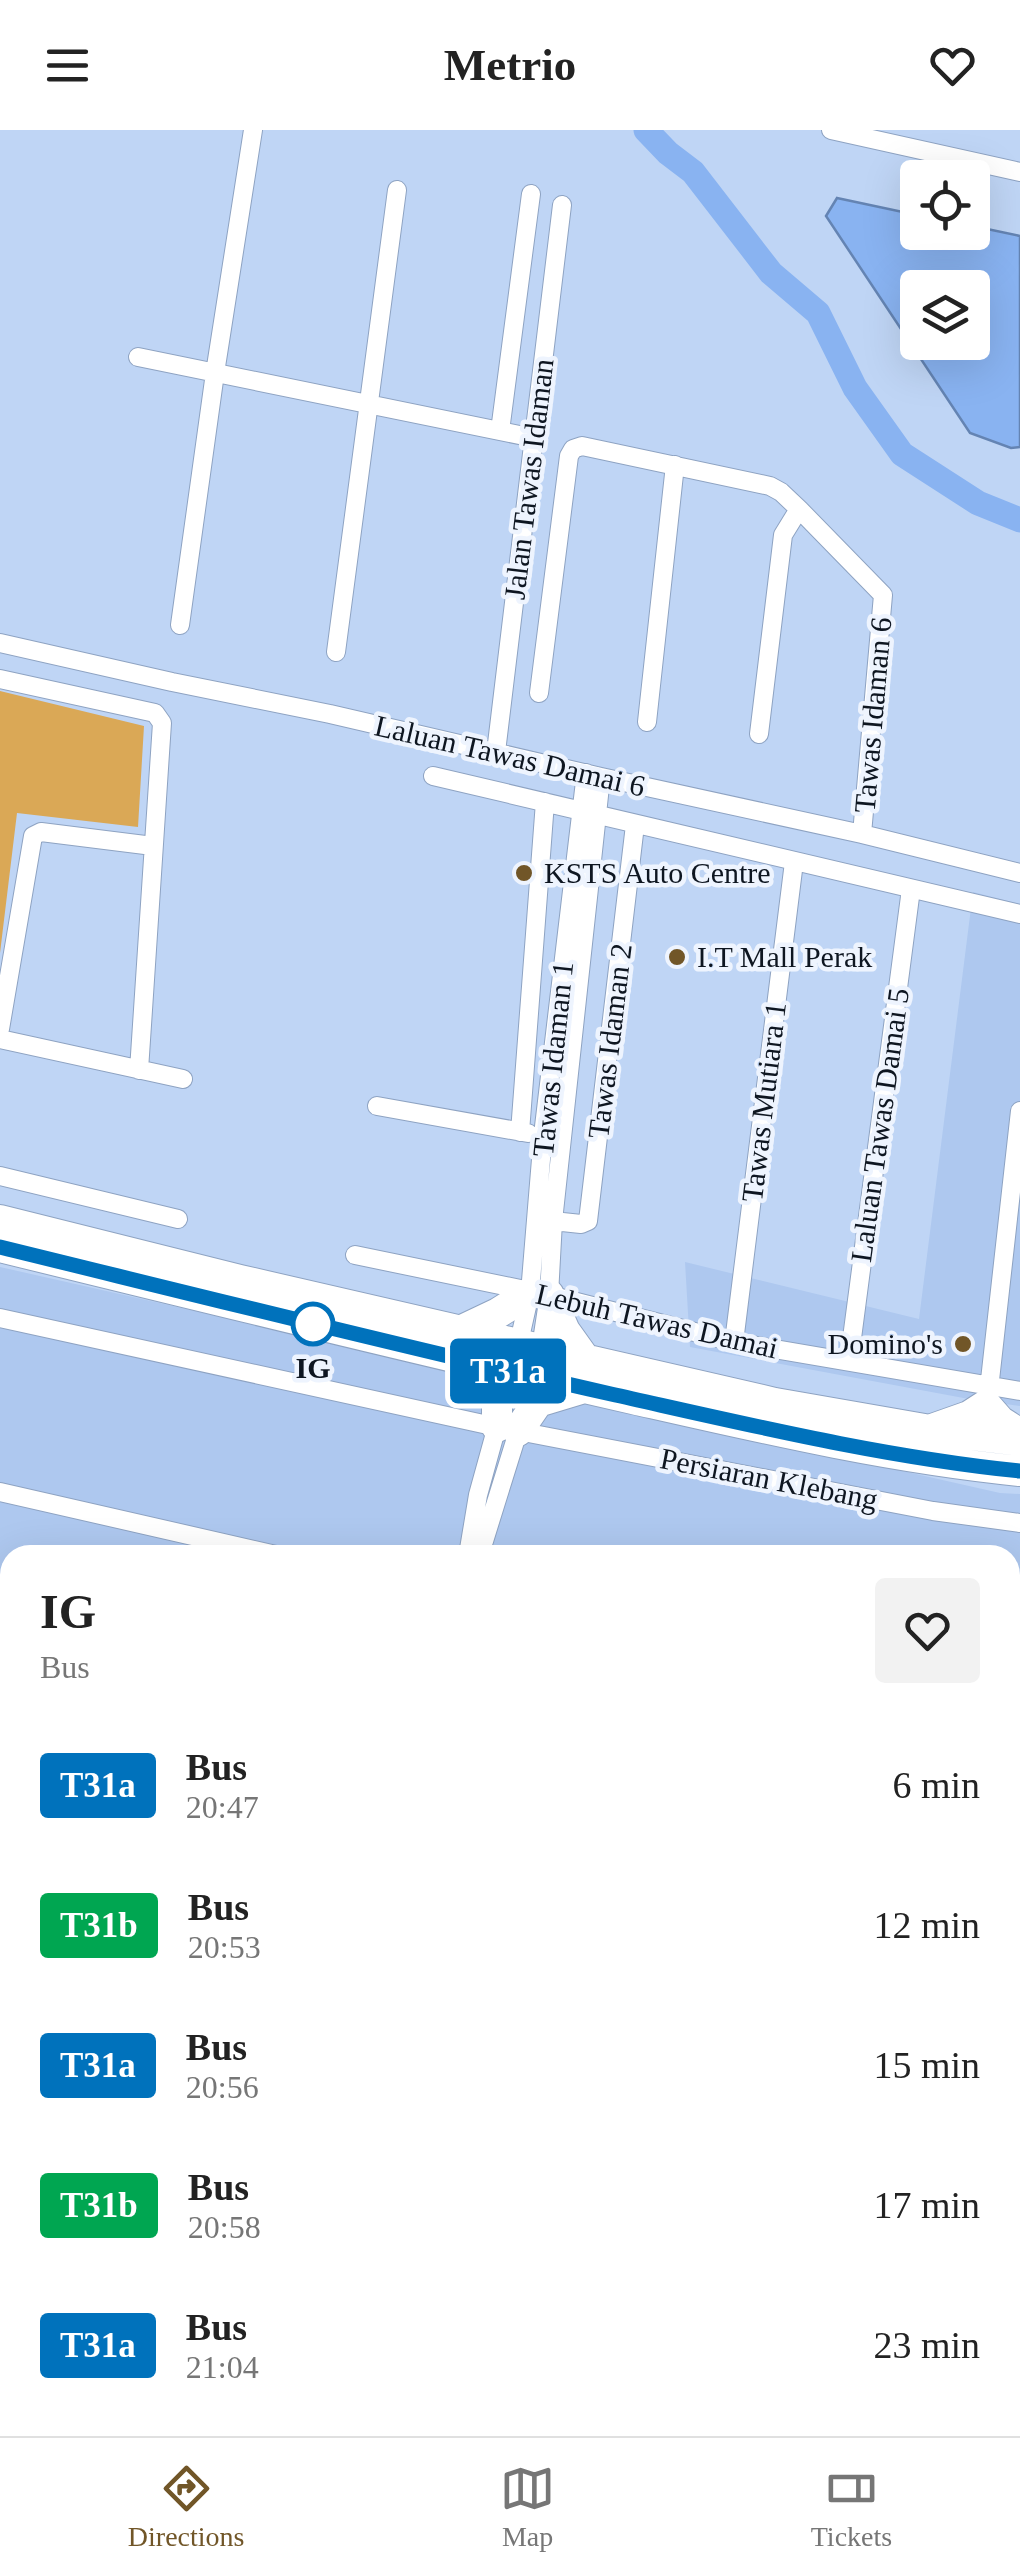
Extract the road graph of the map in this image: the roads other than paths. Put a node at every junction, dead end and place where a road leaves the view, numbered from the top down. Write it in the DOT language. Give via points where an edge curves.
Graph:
graph roads {
  1 [pos="252,130"];
  2 [pos="831,130"];
  3 [pos="1020,172"];
  4 [pos="397,190"];
  5 [pos="531,194"];
  6 [pos="562,205"];
  7 [pos="138,357"];
  8 [pos="215,372"];
  9 [pos="368,404"];
  10 [pos="500,431"];
  11 [pos="534,438"];
  12 [pos="675,465"];
  13 [pos="799,509"];
  14 [pos="180,625"];
  15 [pos="0,642"];
  16 [pos="336,652"];
  17 [pos="0,678"];
  18 [pos="539,693"];
  19 [pos="647,722"];
  20 [pos="759,734"];
  21 [pos="496,752"];
  22 [pos="594,775"];
  23 [pos="433,776"];
  24 [pos="545,802"];
  25 [pos="588,814"];
  26 [pos="635,825"];
  27 [pos="862,834"];
  28 [pos="153,846"];
  29 [pos="794,862"];
  30 [pos="1020,872"];
  31 [pos="912,889"];
  32 [pos="1020,914"];
  33 [pos="0,1028"];
  34 [pos="0,1040"];
  35 [pos="563,1043"];
  36 [pos="609,1049"];
  37 [pos="139,1070"];
  38 [pos="184,1079"];
  39 [pos="377,1106"];
  40 [pos="1020,1111"];
  41 [pos="520,1132"];
  42 [pos="543,1135"];
  43 [pos="0,1176"];
  44 [pos="178,1219"];
  45 [pos="0,1220"];
  46 [pos="553,1221"];
  47 [pos="0,1248"];
  48 [pos="355,1255"];
  49 [pos="1012,1260"];
  50 [pos="540,1294"];
  51 [pos="0,1318"];
  52 [pos="460,1331"];
  53 [pos="734,1342"];
  54 [pos="518,1362"];
  55 [pos="849,1362"];
  56 [pos="584,1374"];
  57 [pos="1020,1391"];
  58 [pos="988,1396"];
  59 [pos="508,1429"];
  60 [pos="981,1436"];
  61 [pos="1020,1437"];
  62 [pos="928,1444"];
  63 [pos="1020,1462"];
  64 [pos="1020,1471"];
  65 [pos="0,1492"];
  66 [pos="1020,1524"];
  67 [pos="232,1545"];
  68 [pos="470,1545"];
  69 [pos="482,1545"];
  1 -- 8 [label="street"];
  2 -- 3 [label="street"];
  4 -- 9 [label="street"];
  5 -- 10 [label="street"];
  6 -- 11 [label="street, Jalan Tawas Idaman"];
  7 -- 8 [label="street"];
  8 -- 9 [label="street"];
  8 -- 14 [label="street"];
  9 -- 10 [label="street"];
  9 -- 16 [label="street"];
  10 -- 11 [label="street"];
  11 -- 21 [label="street, Jalan Tawas Idaman"];
  12 -- 13 [label="street, Tawas Idaman 6" via="770,486"];
  12 -- 18 [label="street, Tawas Idaman 6" via="573,449"];
  12 -- 19 [label="street"];
  13 -- 20 [label="street" via="783,535"];
  13 -- 27 [label="street, Tawas Idaman 6" via="884,599"];
  15 -- 21 [label="street, Laluan Tawas Damai 6"];
  17 -- 28 [label="street" via="156,713 162,723"];
  21 -- 22 [label="street, Laluan Tawas Damai 6"];
  22 -- 25 [label="street, Tawas Idaman 1"];
  22 -- 27 [label="street, Laluan Tawas Damai 6"];
  23 -- 24 [label="street, Laluan Tawas Damai 6"];
  24 -- 25 [label="street, Laluan Tawas Damai 6"];
  24 -- 41 [label="street"];
  25 -- 26 [label="street, Laluan Tawas Damai 6"];
  25 -- 35 [label="street, Tawas Idaman 1"];
  26 -- 29 [label="street, Laluan Tawas Damai 6"];
  26 -- 36 [label="street, Tawas Idaman 2"];
  27 -- 30 [label="street, Laluan Tawas Damai 6"];
  28 -- 33 [label="street" via="33,836"];
  28 -- 37 [label="street"];
  29 -- 31 [label="street, Laluan Tawas Damai 6"];
  29 -- 53 [label="street, Tawas Mutiara 1"];
  31 -- 32 [label="street, Laluan Tawas Damai 6"];
  31 -- 55 [label="street, Laluan Tawas Damai 5"];
  34 -- 37 [label="street"];
  35 -- 36 [label="street"];
  35 -- 42 [label="street, Tawas Idaman 1"];
  35 -- 46 [label="street, Tawas Idaman 1"];
  36 -- 46 [label="street, Tawas Idaman 2" via="588,1221"];
  37 -- 38 [label="street"];
  39 -- 41 [label="street"];
  40 -- 49 [label="street"];
  41 -- 42 [label="street"];
  42 -- 50 [label="street, Tawas Idaman 1"];
  43 -- 44 [label="street"];
  45 -- 52 [label="highway"];
  46 -- 50 [label="street, Tawas Idaman 1"];
  47 -- 54 [label="highway"];
  48 -- 50 [label="street, Lebuh Tawas Damai"];
  49 -- 58 [label="street"];
  50 -- 52 [label="highway"];
  50 -- 53 [label="street, Lebuh Tawas Damai"];
  50 -- 54 [label="street, Tawas Idaman 1"];
  50 -- 56 [label="highway"];
  51 -- 59 [label="street, Persiaran Klebang"];
  52 -- 54 [label="highway"];
  53 -- 55 [label="street, Lebuh Tawas Damai"];
  54 -- 56 [label="highway"];
  54 -- 59 [label="street, Tawas Idaman 1"];
  54 -- 59 [label="highway" via="496,1384"];
  55 -- 58 [label="street, Lebuh Tawas Damai"];
  56 -- 59 [label="highway"];
  56 -- 62 [label="highway" via="772,1430"];
  57 -- 58 [label="street, Lebuh Tawas Damai"];
  58 -- 60 [label="street"];
  58 -- 61 [label="highway" via="1000,1421"];
  58 -- 62 [label="highway"];
  59 -- 66 [label="street, Persiaran Klebang"];
  59 -- 68 [label="street" via="478,1495"];
  59 -- 69 [label="street"];
  60 -- 61 [label="highway"];
  60 -- 62 [label="highway" via="966,1450 935,1455"];
  60 -- 63 [label="highway" via="994,1455"];
  62 -- 64 [label="highway"];
  65 -- 67 [label="street"];
}
